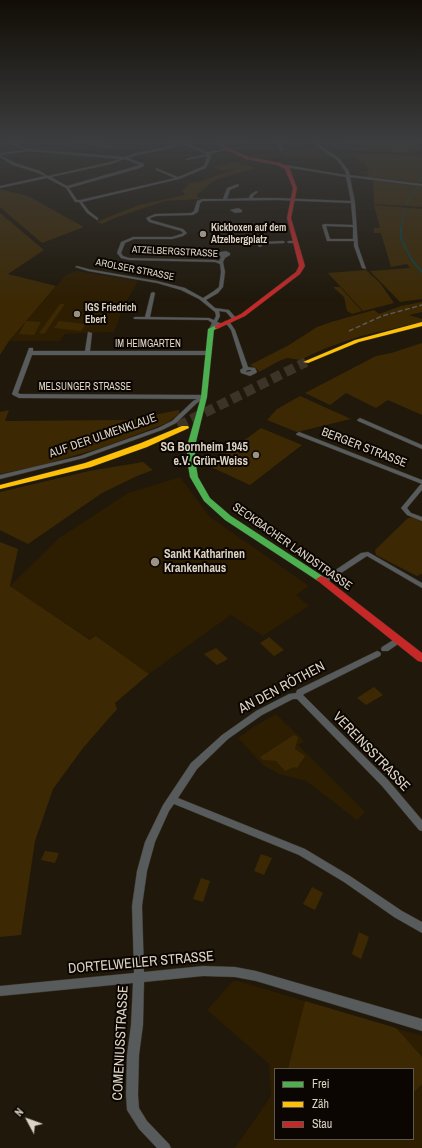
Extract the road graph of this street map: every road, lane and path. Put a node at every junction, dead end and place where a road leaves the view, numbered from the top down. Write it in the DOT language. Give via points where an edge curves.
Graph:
graph roads {
  1 [pos="71,194"];
  2 [pos="112,194"];
  3 [pos="227,194"];
  4 [pos="254,194"];
  5 [pos="293,194"];
  6 [pos="351,194"];
  7 [pos="225,199"];
  8 [pos="251,199"];
  9 [pos="292,200"];
  10 [pos="80,201"];
  11 [pos="352,202"];
  12 [pos="97,219"];
  13 [pos="354,226"];
  14 [pos="356,240"];
  15 [pos="283,242"];
  16 [pos="260,246"];
  17 [pos="223,257"];
  18 [pos="220,262"];
  19 [pos="77,267"];
  20 [pos="364,268"];
  21 [pos="153,294"];
  22 [pos="203,300"];
  23 [pos="212,310"];
  24 [pos="135,318"];
  25 [pos="147,318"];
  26 [pos="220,322"];
  27 [pos="422,326"];
  28 [pos="90,333"];
  29 [pos="30,351"];
  30 [pos="87,353"];
  31 [pos="210,353"];
  32 [pos="308,363"];
  33 [pos="246,369"];
  34 [pos="204,397"];
  35 [pos="360,420"];
  36 [pos="299,434"];
  37 [pos="422,447"];
  38 [pos="0,477"];
  39 [pos="0,482"];
  40 [pos="422,482"];
  41 [pos="422,486"];
  42 [pos="0,487"];
  43 [pos="422,519"];
  44 [pos="324,581"];
  45 [pos="422,585"];
  46 [pos="398,640"];
  47 [pos="385,649"];
  48 [pos="377,654"];
  49 [pos="422,658"];
  50 [pos="299,696"];
  51 [pos="171,799"];
  52 [pos="422,827"];
  53 [pos="422,928"];
  54 [pos="139,977"];
  55 [pos="0,991"];
  56 [pos="422,1025"];
  57 [pos="165,1148"];
  1 -- 10 [label="street" via="76,201"];
  2 -- 10 [label="street"];
  3 -- 7 [label="street"];
  4 -- 8 [label="street"];
  5 -- 9 [label="main road"];
  6 -- 11 [label="street"];
  7 -- 8 [label="street, ATZELBERGSTRASSE" via="240,204"];
  7 -- 18 [label="street, ATZELBERGSTRASSE" via="199,201 196,212 192,214 149,217 150,221 182,230 185,234 172,238 130,239 123,242 119,253 122,257 132,260"];
  8 -- 9 [label="street, ATZELBERGSTRASSE"];
  9 -- 11 [label="street, ATZELBERGSTRASSE"];
  9 -- 26 [label="main road" via="289,215 292,242 302,266 300,271 244,315"];
  10 -- 12 [label="street"];
  11 -- 13 [label="street"];
  13 -- 14 [label="street"];
  13 -- 14 [label="street" via="324,226 328,240"];
  14 -- 20 [label="street" via="357,252"];
  15 -- 16 [label="street" via="260,243"];
  17 -- 18 [label="street"];
  18 -- 22 [label="street, ATZELBERGSTRASSE" via="224,272 221,287"];
  19 -- 22 [label="street, AROLSER STRASSE" via="174,286"];
  21 -- 25 [label="street"];
  22 -- 23 [label="street, AROLSER STRASSE"];
  23 -- 26 [label="street, AROLSER STRASSE"];
  23 -- 26 [label="street, AROLSER STRASSE" via="218,314"];
  23 -- 26 [label="street" via="228,311"];
  24 -- 25 [label="street"];
  25 -- 26 [label="street"];
  26 -- 31 [label="main road"];
  26 -- 33 [label="street" via="233,330"];
  27 -- 32 [label="main road" via="395,332"];
  28 -- 30 [label="street"];
  29 -- 30 [label="street, IM HEIMGARTEN"];
  29 -- 34 [label="street, MELSUNGER STRASSE" via="15,394 19,396"];
  30 -- 31 [label="street, IM HEIMGARTEN"];
  31 -- 34 [label="main road"];
  34 -- 38 [label="street, AUF DER ULMENKLAUE" via="174,422 160,429 82,457"];
  34 -- 44 [label="main road, SECKBACHER LANDSTRASSE" via="190,454 191,467 204,495 249,533"];
  35 -- 37 [label="street"];
  36 -- 40 [label="street, BERGER STRASSE"];
  39 -- 42 [label="main road" via="86,461 182,427 144,445 88,464"];
  41 -- 43 [label="street" via="404,508 409,514"];
  44 -- 45 [label="street" via="368,554"];
  44 -- 46 [label="main road, SECKBACHER LANDSTRASSE"];
  46 -- 47 [label="street"];
  46 -- 49 [label="main road, SECKBACHER LANDSTRASSE"];
  48 -- 50 [label="street, AN DEN RÖTHEN" via="300,692"];
  50 -- 51 [label="street, AN DEN RÖTHEN" via="292,696 259,713 225,737 194,766"];
  50 -- 52 [label="street, VEREINSSTRASSE" via="385,783"];
  51 -- 53 [label="street" via="302,852 347,878"];
  51 -- 54 [label="street, AN DEN RÖTHEN" via="153,835 139,885"];
  54 -- 55 [label="street, DORTELWEILER STRASSE"];
  54 -- 56 [label="street, DORTELWEILER STRASSE" via="203,971 235,972"];
  54 -- 57 [label="street, COMENIUSSTRASSE" via="133,1055 133,1110 143,1125"];
}
